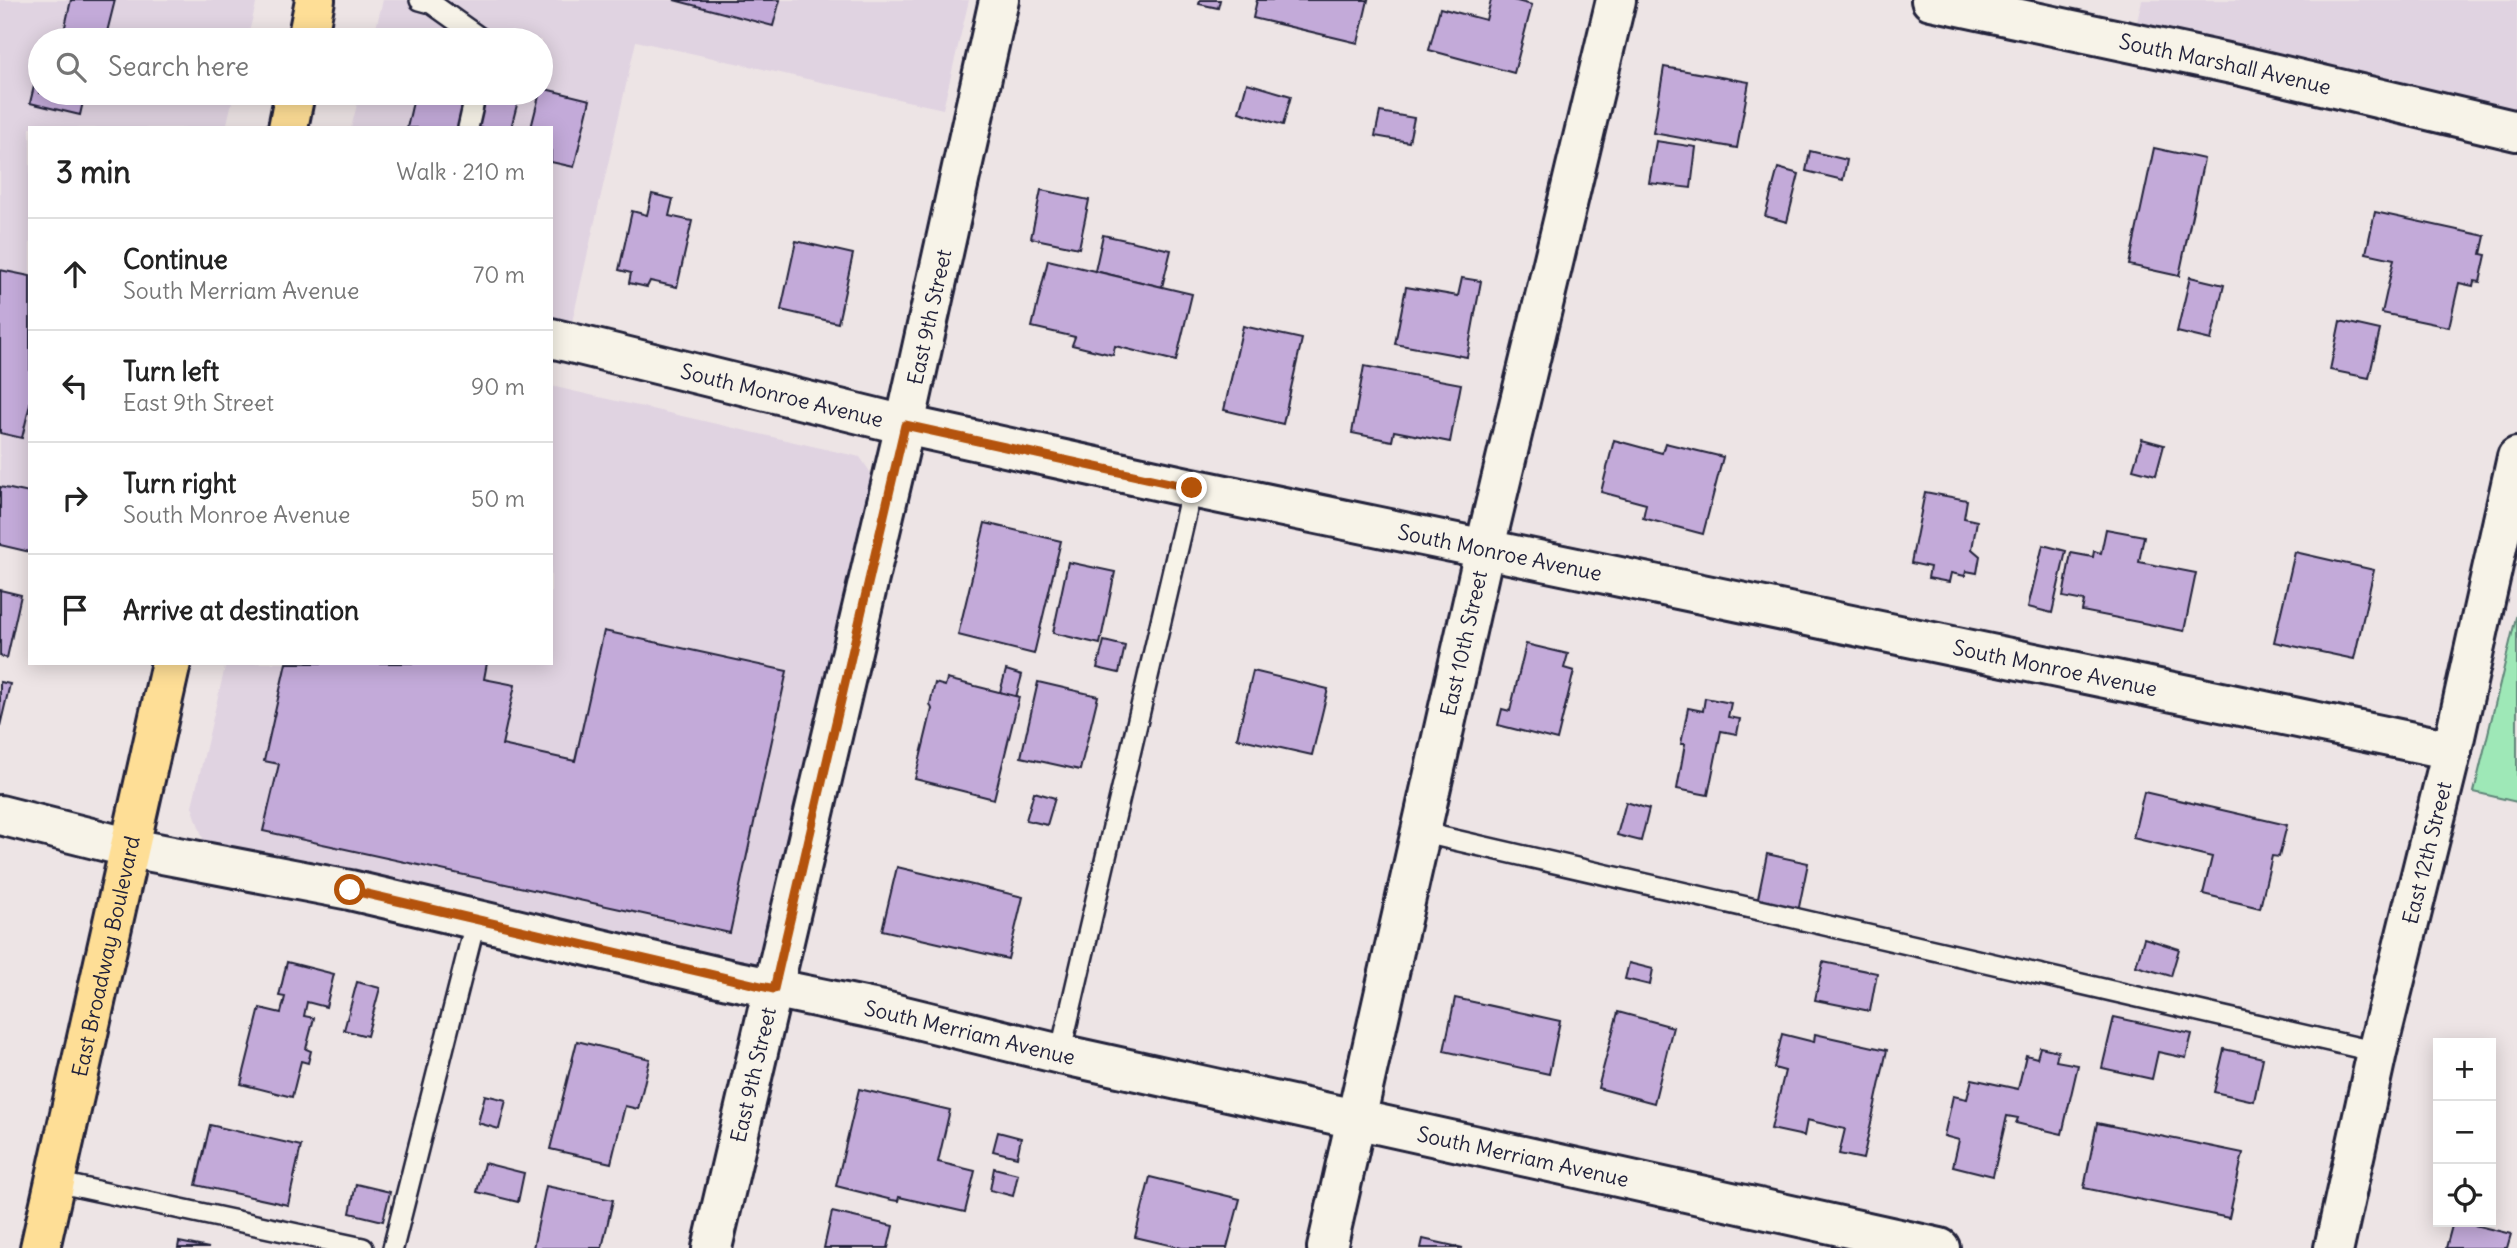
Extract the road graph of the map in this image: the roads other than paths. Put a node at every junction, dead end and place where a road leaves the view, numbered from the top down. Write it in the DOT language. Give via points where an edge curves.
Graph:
graph roads {
  1 [pos="315,0"];
  2 [pos="420,0"];
  3 [pos="999,0"];
  4 [pos="1616,0"];
  5 [pos="1931,0"];
  6 [pos="309,28"];
  7 [pos="467,28"];
  8 [pos="293,105"];
  9 [pos="473,105"];
  10 [pos="288,126"];
  11 [pos="468,126"];
  12 [pos="2517,131"];
  13 [pos="553,338"];
  14 [pos="905,425"];
  15 [pos="2517,457"];
  16 [pos="1192,488"];
  17 [pos="1485,548"];
  18 [pos="171,665"];
  19 [pos="2452,750"];
  20 [pos="0,815"];
  21 [pos="1420,832"];
  22 [pos="131,848"];
  23 [pos="476,919"];
  24 [pos="774,989"];
  25 [pos="2377,1052"];
  26 [pos="1060,1054"];
  27 [pos="1357,1118"];
  28 [pos="55,1182"];
  29 [pos="40,1248"];
  30 [pos="363,1248"];
  31 [pos="393,1248"];
  32 [pos="712,1248"];
  33 [pos="1327,1248"];
  34 [pos="1940,1248"];
  35 [pos="2334,1248"];
  1 -- 6 [label="highway"];
  2 -- 7 [label="lane"];
  3 -- 14 [label="street, East 9th Street"];
  4 -- 17 [label="street, East 10th Street"];
  5 -- 12 [label="street, South Marshall Avenue"];
  8 -- 10 [label="highway"];
  9 -- 11 [label="lane"];
  13 -- 14 [label="street, South Monroe Avenue"];
  14 -- 16 [label="street, South Monroe Avenue"];
  14 -- 24 [label="street, East 9th Street"];
  15 -- 19 [label="street, East 12th Street"];
  16 -- 17 [label="street, South Monroe Avenue"];
  16 -- 26 [label="lane"];
  17 -- 19 [label="street, South Monroe Avenue"];
  17 -- 21 [label="street, East 10th Street"];
  18 -- 22 [label="highway, East Broadway Boulevard"];
  19 -- 25 [label="street, East 12th Street"];
  20 -- 22 [label="street, South Merriam Avenue"];
  21 -- 25 [label="lane"];
  21 -- 27 [label="street, East 10th Street"];
  22 -- 23 [label="street, South Merriam Avenue"];
  22 -- 28 [label="highway, East Broadway Boulevard"];
  23 -- 24 [label="street, South Merriam Avenue"];
  23 -- 31 [label="lane"];
  24 -- 26 [label="street, South Merriam Avenue"];
  24 -- 32 [label="street, East 9th Street"];
  25 -- 35 [label="street, East 12th Street"];
  26 -- 27 [label="street, South Merriam Avenue"];
  27 -- 33 [label="street, East 10th Street"];
  27 -- 34 [label="street, South Merriam Avenue"];
  28 -- 29 [label="highway, East Broadway Boulevard"];
  28 -- 30 [label="lane"];
}
